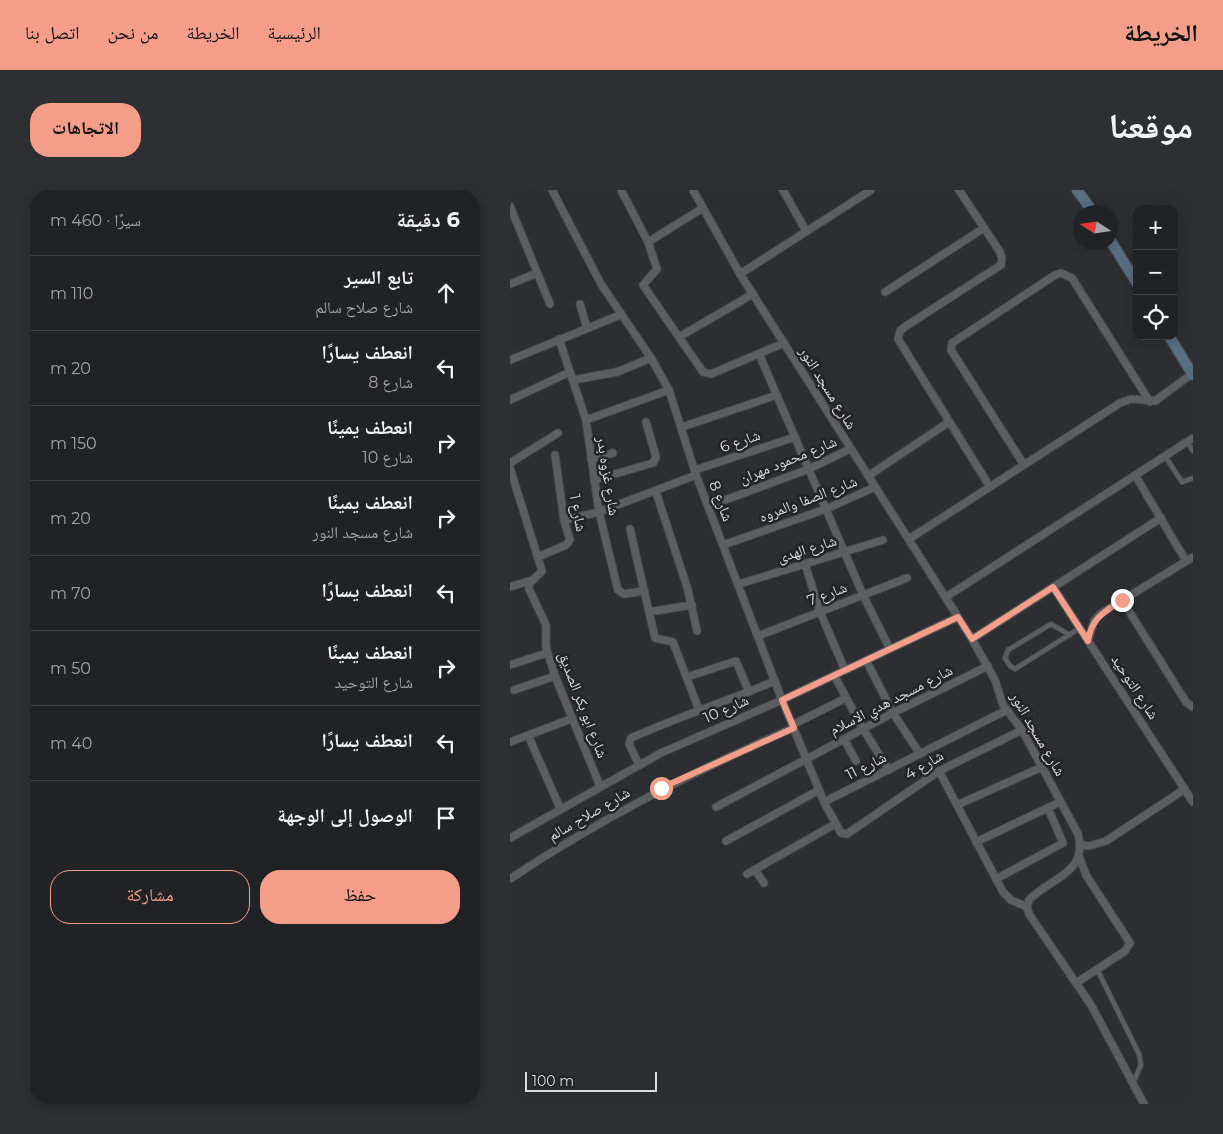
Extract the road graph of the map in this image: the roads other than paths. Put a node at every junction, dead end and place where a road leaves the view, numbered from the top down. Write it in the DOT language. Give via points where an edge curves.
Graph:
graph roads {
  1 [pos="552,190"];
  2 [pos="621,190"];
  3 [pos="693,190"];
  4 [pos="783,190"];
  5 [pos="871,190"];
  6 [pos="959,190"];
  7 [pos="1077,190"];
  8 [pos="1088,205"];
  9 [pos="510,206"];
  10 [pos="703,208"];
  11 [pos="984,228"];
  12 [pos="806,231"];
  13 [pos="648,242"];
  14 [pos="1116,250"];
  15 [pos="537,273"];
  16 [pos="740,274"];
  17 [pos="1133,277"];
  18 [pos="510,284"];
  19 [pos="886,292"];
  20 [pos="753,294"];
  21 [pos="550,304"];
  22 [pos="580,304"];
  23 [pos="620,315"];
  24 [pos="587,328"];
  25 [pos="679,337"];
  26 [pos="559,339"];
  27 [pos="1171,340"];
  28 [pos="784,343"];
  29 [pos="759,354"];
  30 [pos="651,358"];
  31 [pos="510,360"];
  32 [pos="570,372"];
  33 [pos="1193,375"];
  34 [pos="573,380"];
  35 [pos="669,390"];
  36 [pos="777,395"];
  37 [pos="510,400"];
  38 [pos="1150,402"];
  39 [pos="586,420"];
  40 [pos="646,422"];
  41 [pos="949,422"];
  42 [pos="682,428"];
  43 [pos="558,432"];
  44 [pos="795,437"];
  45 [pos="1190,440"];
  46 [pos="850,449"];
  47 [pos="1193,451"];
  48 [pos="613,453"];
  49 [pos="555,455"];
  50 [pos="1165,456"];
  51 [pos="591,459"];
  52 [pos="510,463"];
  53 [pos="1024,465"];
  54 [pos="510,468"];
  55 [pos="808,469"];
  56 [pos="696,473"];
  57 [pos="1135,475"];
  58 [pos="868,476"];
  59 [pos="1193,478"];
  60 [pos="594,480"];
  61 [pos="875,487"];
  62 [pos="990,487"];
  63 [pos="656,492"];
  64 [pos="709,506"];
  65 [pos="826,509"];
  66 [pos="599,512"];
  67 [pos="1160,518"];
  68 [pos="564,520"];
  69 [pos="630,529"];
  70 [pos="909,539"];
  71 [pos="883,540"];
  72 [pos="724,546"];
  73 [pos="844,552"];
  74 [pos="538,557"];
  75 [pos="1193,557"];
  76 [pos="1186,561"];
  77 [pos="805,564"];
  78 [pos="907,578"];
  79 [pos="532,580"];
  80 [pos="739,584"];
  81 [pos="510,587"];
  82 [pos="1053,587"];
  83 [pos="644,591"];
  84 [pos="863,595"];
  85 [pos="946,597"];
  86 [pos="1122,600"];
  87 [pos="692,605"];
  88 [pos="649,612"];
  89 [pos="820,612"];
  90 [pos="958,617"];
  91 [pos="1080,628"];
  92 [pos="697,631"];
  93 [pos="1070,634"];
  94 [pos="758,636"];
  95 [pos="972,639"];
  96 [pos="1088,641"];
  97 [pos="890,649"];
  98 [pos="547,653"];
  99 [pos="866,660"];
  100 [pos="510,665"];
  101 [pos="988,666"];
  102 [pos="845,670"];
  103 [pos="834,675"];
  104 [pos="555,676"];
  105 [pos="686,677"];
  106 [pos="775,681"];
  107 [pos="514,690"];
  108 [pos="750,692"];
  109 [pos="846,698"];
  110 [pos="782,700"];
  111 [pos="1193,707"];
  112 [pos="699,710"];
  113 [pos="1007,710"];
  114 [pos="893,713"];
  115 [pos="571,719"];
  116 [pos="793,726"];
  117 [pos="863,729"];
  118 [pos="1022,730"];
  119 [pos="528,735"];
  120 [pos="844,738"];
  121 [pos="510,742"];
  122 [pos="920,754"];
  123 [pos="806,758"];
  124 [pos="856,761"];
  125 [pos="639,765"];
  126 [pos="1042,767"];
  127 [pos="888,770"];
  128 [pos="939,771"];
  129 [pos="600,786"];
  130 [pos="819,790"];
  131 [pos="1185,790"];
  132 [pos="824,802"];
  133 [pos="1060,802"];
  134 [pos="1193,802"];
  135 [pos="957,805"];
  136 [pos="716,807"];
  137 [pos="560,808"];
  138 [pos="1048,808"];
  139 [pos="835,824"];
  140 [pos="845,834"];
  141 [pos="510,838"];
  142 [pos="726,841"];
  143 [pos="976,842"];
  144 [pos="1081,845"];
  145 [pos="1079,856"];
  146 [pos="755,870"];
  147 [pos="747,874"];
  148 [pos="510,879"];
  149 [pos="996,879"];
  150 [pos="764,883"];
  151 [pos="1027,906"];
  152 [pos="1097,969"];
  153 [pos="1076,983"];
  154 [pos="1133,1083"];
  155 [pos="1144,1104"];
  1 -- 23 [label="street, شارع 8"];
  2 -- 13 [label="street"];
  3 -- 10 [label="street, شارع مسجد النور"];
  4 -- 12 [label="street"];
  5 -- 12 [label="street"];
  6 -- 11 [label="street"];
  7 -- 8 [label="street"];
  9 -- 15 [label="street"];
  10 -- 13 [label="street"];
  10 -- 16 [label="street, شارع مسجد النور"];
  11 -- 19 [label="street"];
  11 -- 41 [label="street" via="1002,258 1001,265 906,326 900,331 898,340"];
  12 -- 16 [label="street"];
  13 -- 25 [label="street" via="657,269 643,285"];
  14 -- 17 [label="street"];
  15 -- 18 [label="street"];
  15 -- 21 [label="street"];
  16 -- 20 [label="street, شارع مسجد النور"];
  20 -- 25 [label="street"];
  20 -- 28 [label="street, شارع مسجد النور"];
  22 -- 24 [label="street"];
  23 -- 24 [label="street"];
  23 -- 30 [label="street, شارع 8"];
  24 -- 26 [label="street"];
  25 -- 29 [label="street" via="708,375"];
  26 -- 31 [label="street"];
  26 -- 32 [label="street, شارع غزوه بدر"];
  27 -- 33 [label="street"];
  28 -- 29 [label="street"];
  28 -- 46 [label="street, شارع مسجد النور"];
  29 -- 36 [label="street"];
  30 -- 34 [label="street" via="617,372"];
  30 -- 35 [label="street, شارع 8"];
  32 -- 34 [label="street, شارع غزوه بدر"];
  32 -- 37 [label="street"];
  33 -- 38 [label="street"];
  34 -- 39 [label="street, شارع غزوه بدر"];
  35 -- 39 [label="street"];
  35 -- 42 [label="street, شارع 8"];
  36 -- 42 [label="street"];
  36 -- 44 [label="street"];
  38 -- 53 [label="street" via="1125,400"];
  38 -- 53 [label="street" via="1072,278 1055,275 952,343 951,350"];
  39 -- 51 [label="street, شارع غزوه بدر"];
  40 -- 60 [label="street" via="656,457 653,463"];
  41 -- 58 [label="street"];
  41 -- 62 [label="street"];
  42 -- 56 [label="street, شارع 8"];
  43 -- 52 [label="street"];
  44 -- 55 [label="street"];
  44 -- 56 [label="street, شارع 6"];
  45 -- 47 [label="lane"];
  45 -- 50 [label="street"];
  46 -- 55 [label="street, شارع محمود مهران"];
  46 -- 58 [label="street, شارع مسجد النور"];
  48 -- 51 [label="street"];
  49 -- 68 [label="street, شارع 1"];
  50 -- 57 [label="street"];
  50 -- 59 [label="lane" via="1182,482"];
  51 -- 60 [label="street, شارع غزوه بدر"];
  53 -- 62 [label="street"];
  54 -- 74 [label="street, شارع ابو بكر الصديق"];
  55 -- 64 [label="street, شارع محمود مهران"];
  55 -- 65 [label="street"];
  56 -- 63 [label="street, شارع 6"];
  56 -- 64 [label="street, شارع 8"];
  57 -- 67 [label="street"];
  57 -- 85 [label="street"];
  58 -- 61 [label="street, شارع مسجد النور"];
  60 -- 66 [label="street, شارع غزوه بدر"];
  61 -- 65 [label="street, شارع الصفا والمروه"];
  61 -- 70 [label="street, شارع مسجد النور"];
  62 -- 70 [label="street"];
  63 -- 66 [label="street, شارع 6"];
  63 -- 87 [label="street"];
  64 -- 72 [label="street, شارع 8"];
  65 -- 72 [label="street, شارع الصفا والمروه"];
  65 -- 73 [label="street"];
  66 -- 68 [label="street, شارع 6"];
  66 -- 83 [label="street, شارع غزوه بدر" via="619,592"];
  67 -- 76 [label="street"];
  67 -- 82 [label="street"];
  68 -- 74 [label="street, شارع 1" via="569,543"];
  69 -- 83 [label="street"];
  70 -- 85 [label="street, شارع مسجد النور"];
  71 -- 73 [label="street, شارع الهدى"];
  72 -- 80 [label="street, شارع 8"];
  73 -- 77 [label="street, شارع الهدى"];
  73 -- 84 [label="street"];
  74 -- 79 [label="street, شارع ابو بكر الصديق" via="542,571"];
  75 -- 76 [label="street"];
  76 -- 86 [label="street"];
  77 -- 80 [label="street, شارع الهدى"];
  77 -- 89 [label="street"];
  78 -- 84 [label="street, شارع 7"];
  79 -- 81 [label="street"];
  79 -- 98 [label="street, شارع ابو بكر الصديق" via="529,589 546,625"];
  80 -- 94 [label="street, شارع 8"];
  82 -- 91 [label="street, شارع التوحيد"];
  82 -- 95 [label="street"];
  83 -- 88 [label="street"];
  84 -- 89 [label="street, شارع 7"];
  84 -- 97 [label="street"];
  85 -- 90 [label="street, شارع مسجد النور"];
  86 -- 96 [label="street" via="1100,614"];
  86 -- 111 [label="street" via="1186,702"];
  87 -- 88 [label="street"];
  87 -- 92 [label="street"];
  88 -- 105 [label="street" via="655,638 673,642"];
  89 -- 94 [label="street, شارع 7"];
  89 -- 102 [label="street"];
  90 -- 95 [label="street, شارع مسجد النور"];
  90 -- 97 [label="street, شارع 10"];
  91 -- 93 [label="lane"];
  91 -- 96 [label="street, شارع التوحيد"];
  93 -- 93 [label="lane" via="1015,668 1005,658 1008,650 1051,624"];
  94 -- 106 [label="street, شارع 8"];
  95 -- 101 [label="street, شارع مسجد النور"];
  96 -- 131 [label="street, شارع التوحيد"];
  97 -- 99 [label="street, شارع 10"];
  98 -- 100 [label="street"];
  98 -- 104 [label="street, شارع ابو بكر الصديق"];
  99 -- 102 [label="street, شارع 10"];
  99 -- 114 [label="street"];
  101 -- 113 [label="street, شارع مسجد النور"];
  101 -- 114 [label="street, شارع مسجد هدي الاسلام"];
  102 -- 103 [label="street, شارع 10"];
  103 -- 109 [label="street"];
  103 -- 110 [label="street, شارع 10"];
  104 -- 107 [label="street"];
  104 -- 115 [label="street, شارع ابو بكر الصديق"];
  105 -- 108 [label="street" via="736,661"];
  105 -- 112 [label="street"];
  106 -- 108 [label="street"];
  106 -- 110 [label="street, شارع 8"];
  108 -- 112 [label="street"];
  109 -- 116 [label="street"];
  109 -- 117 [label="street"];
  110 -- 116 [label="street, شارع 8"];
  110 -- 125 [label="street, شارع 10"];
  112 -- 125 [label="street" via="631,738 629,744"];
  113 -- 118 [label="street, شارع مسجد النور"];
  113 -- 122 [label="street, شارع 11"];
  114 -- 117 [label="street, شارع مسجد هدي الاسلام"];
  114 -- 122 [label="street"];
  115 -- 119 [label="street"];
  115 -- 129 [label="street, شارع ابو بكر الصديق"];
  116 -- 123 [label="street, شارع 8"];
  116 -- 148 [label="street, شارع صلاح سالم" via="661,788"];
  117 -- 120 [label="street, شارع مسجد هدي الاسلام"];
  117 -- 127 [label="street"];
  118 -- 126 [label="street, شارع مسجد النور"];
  118 -- 128 [label="street, شارع 4"];
  119 -- 121 [label="street"];
  119 -- 137 [label="street"];
  120 -- 123 [label="street, شارع مسجد هدي الاسلام"];
  120 -- 124 [label="street"];
  122 -- 127 [label="street, شارع 11"];
  123 -- 130 [label="street, شارع 8"];
  123 -- 136 [label="street, شارع مسجد هدي الاسلام"];
  125 -- 129 [label="street, شارع 10"];
  126 -- 133 [label="street, شارع مسجد النور"];
  126 -- 135 [label="street"];
  127 -- 132 [label="street, شارع 11"];
  128 -- 135 [label="street"];
  128 -- 140 [label="street, شارع 4"];
  129 -- 137 [label="street, شارع 10"];
  130 -- 132 [label="street, شارع 8"];
  130 -- 142 [label="street"];
  131 -- 134 [label="street, شارع التوحيد"];
  131 -- 144 [label="street" via="1106,841 1098,845"];
  132 -- 139 [label="street, شارع 8"];
  133 -- 138 [label="street"];
  133 -- 144 [label="street, شارع مسجد النور"];
  135 -- 143 [label="street"];
  137 -- 141 [label="street, شارع 10"];
  138 -- 143 [label="street"];
  138 -- 149 [label="street" via="1064,843"];
  139 -- 140 [label="street, شارع 8"];
  139 -- 146 [label="street"];
  143 -- 149 [label="street"];
  144 -- 145 [label="street"];
  145 -- 151 [label="street" via="1065,874 1034,894"];
  145 -- 152 [label="street" via="1086,875 1130,943 1124,951"];
  146 -- 147 [label="street"];
  146 -- 150 [label="street"];
  149 -- 151 [label="street" via="1007,896"];
  151 -- 153 [label="street" via="1029,914"];
  152 -- 153 [label="street"];
  152 -- 154 [label="lane" via="1139,1054 1140,1065"];
  153 -- 154 [label="street" via="1105,1028"];
  154 -- 155 [label="street"];
}
